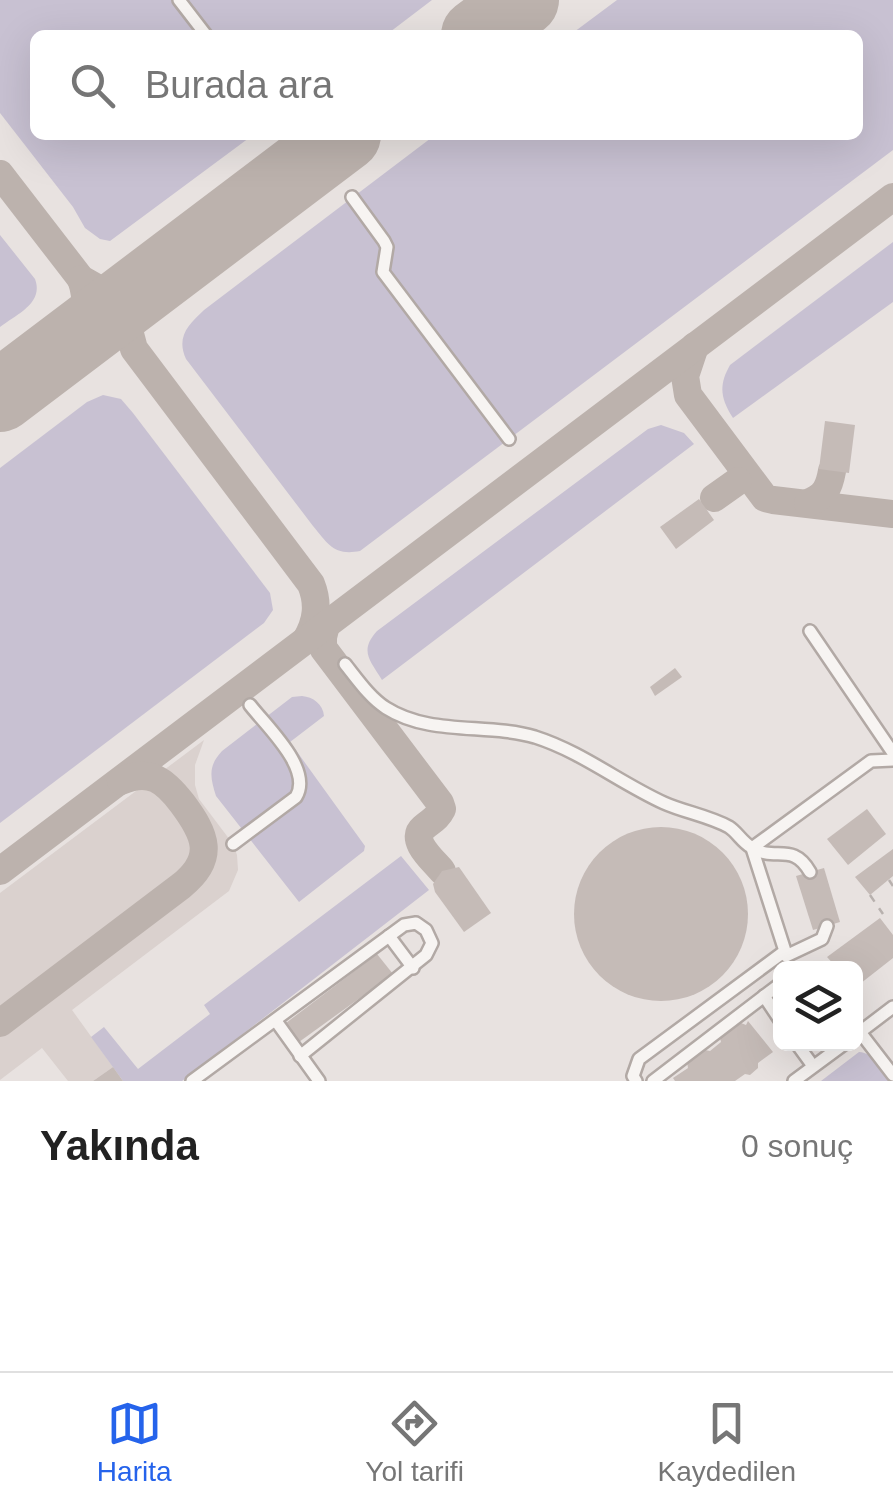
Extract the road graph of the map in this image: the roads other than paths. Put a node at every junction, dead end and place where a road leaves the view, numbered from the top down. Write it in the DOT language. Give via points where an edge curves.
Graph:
graph roads {
  1 [pos="179,0"];
  2 [pos="202,30"];
  3 [pos="352,197"];
  4 [pos="509,439"];
  5 [pos="810,631"];
  6 [pos="345,664"];
  7 [pos="250,705"];
  8 [pos="893,757"];
  9 [pos="233,844"];
  10 [pos="752,848"];
  11 [pos="810,872"];
  12 [pos="827,926"];
  13 [pos="389,936"];
  14 [pos="786,954"];
  15 [pos="789,961"];
  16 [pos="413,968"];
  17 [pos="773,989"];
  18 [pos="764,996"];
  19 [pos="893,1007"];
  20 [pos="773,1010"];
  21 [pos="276,1020"];
  22 [pos="863,1029"];
  23 [pos="863,1040"];
  24 [pos="802,1051"];
  25 [pos="834,1051"];
  26 [pos="300,1056"];
  27 [pos="813,1066"];
  28 [pos="893,1075"];
  29 [pos="192,1081"];
  30 [pos="320,1081"];
  31 [pos="636,1081"];
  32 [pos="653,1081"];
  33 [pos="794,1081"];
  1 -- 2 [label="lane"];
  3 -- 4 [label="lane" via="384,241 384,272"];
  5 -- 8 [label="lane"];
  6 -- 10 [label="lane" via="386,708 417,723 534,737 664,803 730,827"];
  7 -- 9 [label="lane" via="292,758 300,789"];
  8 -- 10 [label="lane" via="871,761"];
  10 -- 11 [label="lane" via="791,854"];
  10 -- 14 [label="lane"];
  12 -- 14 [label="lane" via="822,939"];
  13 -- 16 [label="lane"];
  13 -- 16 [label="lane" via="416,923 426,930 432,943"];
  13 -- 21 [label="lane"];
  14 -- 15 [label="lane"];
  14 -- 31 [label="lane" via="638,1059"];
  16 -- 26 [label="lane"];
  17 -- 18 [label="lane"];
  18 -- 20 [label="lane"];
  18 -- 32 [label="lane"];
  19 -- 22 [label="lane"];
  21 -- 26 [label="lane"];
  21 -- 29 [label="lane"];
  23 -- 28 [label="lane"];
  24 -- 27 [label="lane"];
  25 -- 27 [label="lane"];
  26 -- 30 [label="lane"];
  27 -- 33 [label="lane"];
}
